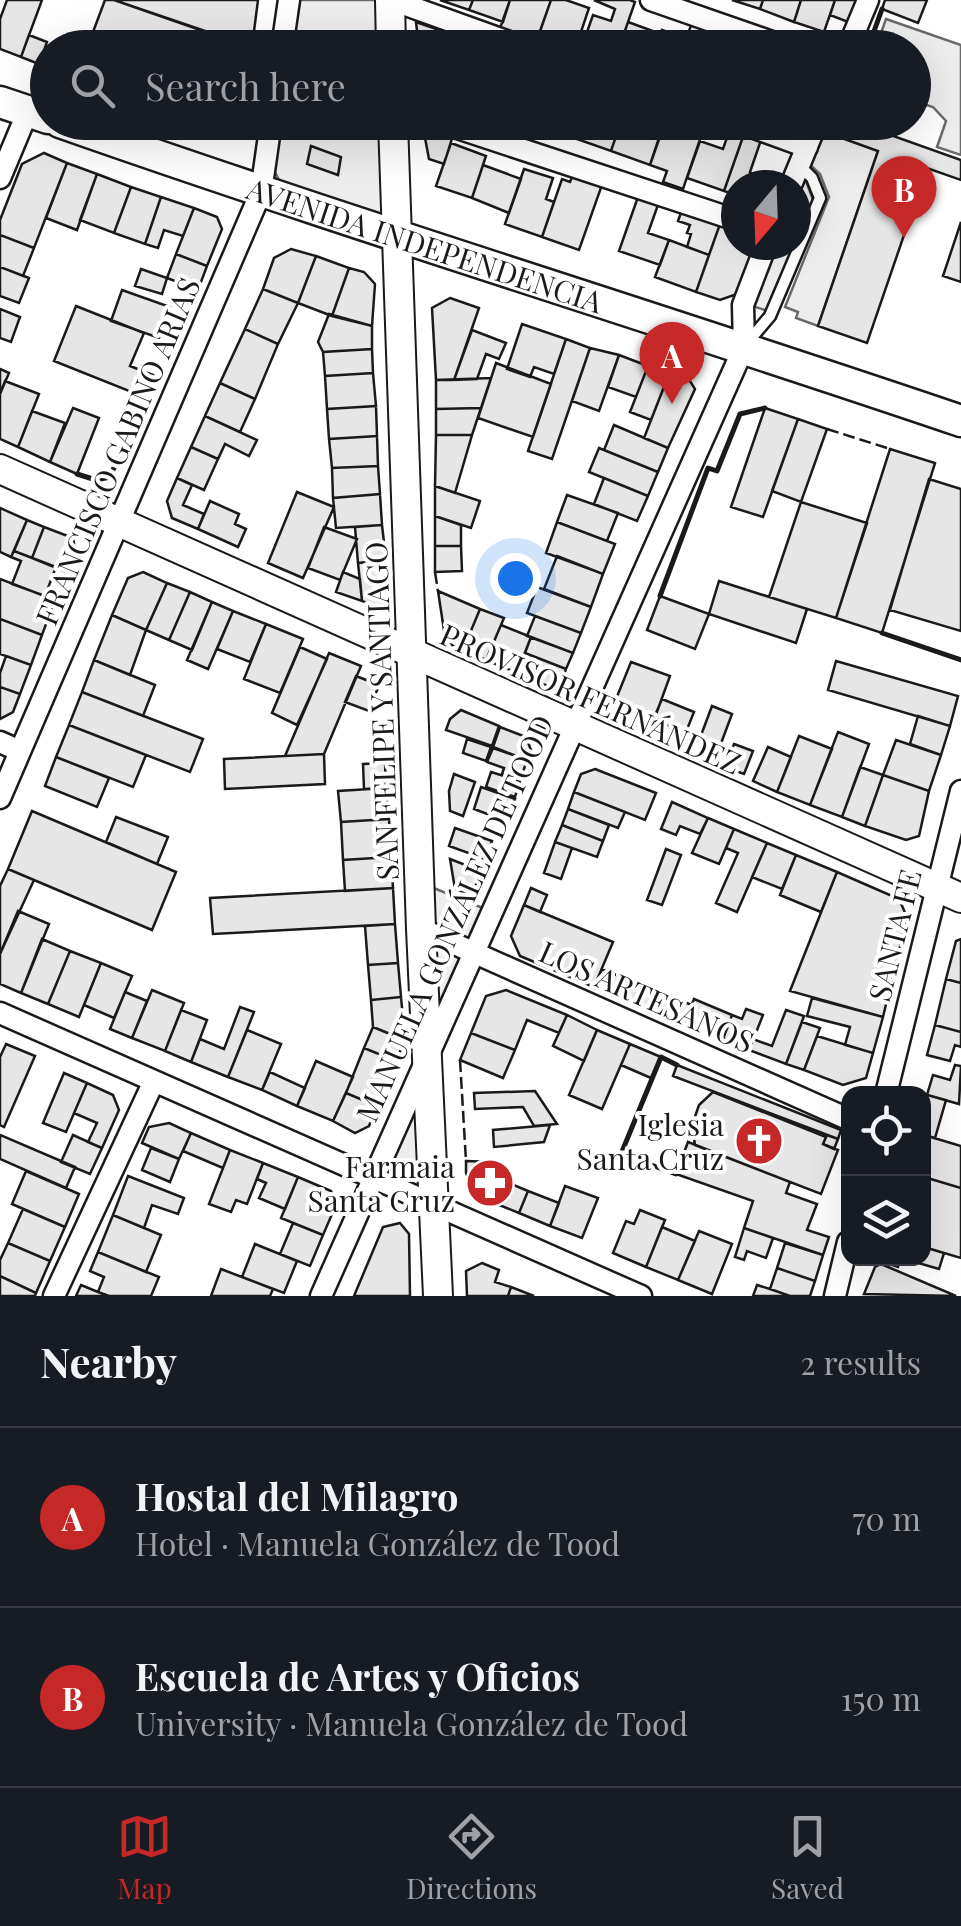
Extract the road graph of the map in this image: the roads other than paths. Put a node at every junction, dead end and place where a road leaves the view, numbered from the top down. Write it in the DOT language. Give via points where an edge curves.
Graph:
graph roads {
  1 [pos="290,0"];
  2 [pos="391,0"];
  3 [pos="651,0"];
  4 [pos="868,0"];
  5 [pos="285,30"];
  6 [pos="391,30"];
  7 [pos="475,30"];
  8 [pos="737,30"];
  9 [pos="856,30"];
  10 [pos="25,110"];
  11 [pos="112,140"];
  12 [pos="268,140"];
  13 [pos="394,140"];
  14 [pos="494,140"];
  15 [pos="772,140"];
  16 [pos="810,140"];
  17 [pos="803,156"];
  18 [pos="797,170"];
  19 [pos="0,178"];
  20 [pos="261,192"];
  21 [pos="721,215"];
  22 [pos="396,236"];
  23 [pos="760,260"];
  24 [pos="744,347"];
  25 [pos="961,420"];
  26 [pos="0,470"];
  27 [pos="118,522"];
  28 [pos="411,654"];
  29 [pos="574,726"];
  30 [pos="0,742"];
  31 [pos="20,751"];
  32 [pos="961,791"];
  33 [pos="0,798"];
  34 [pos="949,892"];
  35 [pos="421,928"];
  36 [pos="472,952"];
  37 [pos="0,1013"];
  38 [pos="428,1050"];
  39 [pos="154,1080"];
  40 [pos="888,1086"];
  41 [pos="841,1116"];
  42 [pos="371,1177"];
  43 [pos="435,1205"];
  44 [pos="842,1266"];
  45 [pos="54,1296"];
  46 [pos="320,1296"];
  47 [pos="438,1296"];
  48 [pos="641,1296"];
  49 [pos="834,1296"];
  1 -- 5 [label="street"];
  2 -- 6 [label="street"];
  2 -- 7 [label="street"];
  3 -- 8 [label="street"];
  4 -- 9 [label="street"];
  10 -- 19 [label="street"];
  11 -- 20 [label="main road, AVENIDA INDEPENDENCIA"];
  12 -- 20 [label="street, FRANCISCO GABINO ARIAS"];
  13 -- 22 [label="street, SAN FELIPE Y SANTIAGO"];
  14 -- 21 [label="street"];
  15 -- 17 [label="street"];
  16 -- 17 [label="street"];
  17 -- 18 [label="street"];
  17 -- 24 [label="lane, MANUELA GONZÁLEZ DE TOOD" via="820,198 770,316"];
  20 -- 22 [label="main road, AVENIDA INDEPENDENCIA"];
  20 -- 27 [label="street, FRANCISCO GABINO ARIAS"];
  22 -- 24 [label="main road, AVENIDA INDEPENDENCIA"];
  22 -- 28 [label="street, SAN FELIPE Y SANTIAGO"];
  23 -- 24 [label="street, MANUELA GONZÁLEZ DE TOOD" via="743,306"];
  24 -- 25 [label="main road, AVENIDA INDEPENDENCIA"];
  24 -- 29 [label="street, MANUELA GONZÁLEZ DE TOOD"];
  26 -- 27 [label="street, PROVISOR FERNÁNDEZ"];
  27 -- 28 [label="street, PROVISOR FERNÁNDEZ"];
  27 -- 31 [label="street, FRANCISCO GABINO ARIAS"];
  28 -- 29 [label="street, PROVISOR FERNÁNDEZ"];
  28 -- 35 [label="street, SAN FELIPE Y SANTIAGO"];
  29 -- 34 [label="street, PROVISOR FERNÁNDEZ"];
  29 -- 36 [label="street, MANUELA GONZÁLEZ DE TOOD"];
  30 -- 31 [label="street"];
  31 -- 33 [label="street, FRANCISCO GABINO ARIAS"];
  32 -- 34 [label="street, SANTA FE"];
  34 -- 40 [label="street, SANTA FE"];
  35 -- 36 [label="street, LOS ARTESANOS"];
  35 -- 38 [label="street, SAN FELIPE Y SANTIAGO"];
  36 -- 38 [label="street, MANUELA GONZÁLEZ DE TOOD"];
  36 -- 41 [label="street, LOS ARTESANOS"];
  37 -- 39 [label="street"];
  38 -- 42 [label="street, MANUELA GONZÁLEZ DE TOOD"];
  38 -- 43 [label="street, SAN FELIPE Y SANTIAGO"];
  39 -- 42 [label="street"];
  39 -- 45 [label="street"];
  42 -- 43 [label="street"];
  42 -- 46 [label="street, MANUELA GONZÁLEZ DE TOOD"];
  43 -- 47 [label="street, SAN FELIPE Y SANTIAGO"];
  43 -- 48 [label="street"];
  44 -- 49 [label="street"];
}
